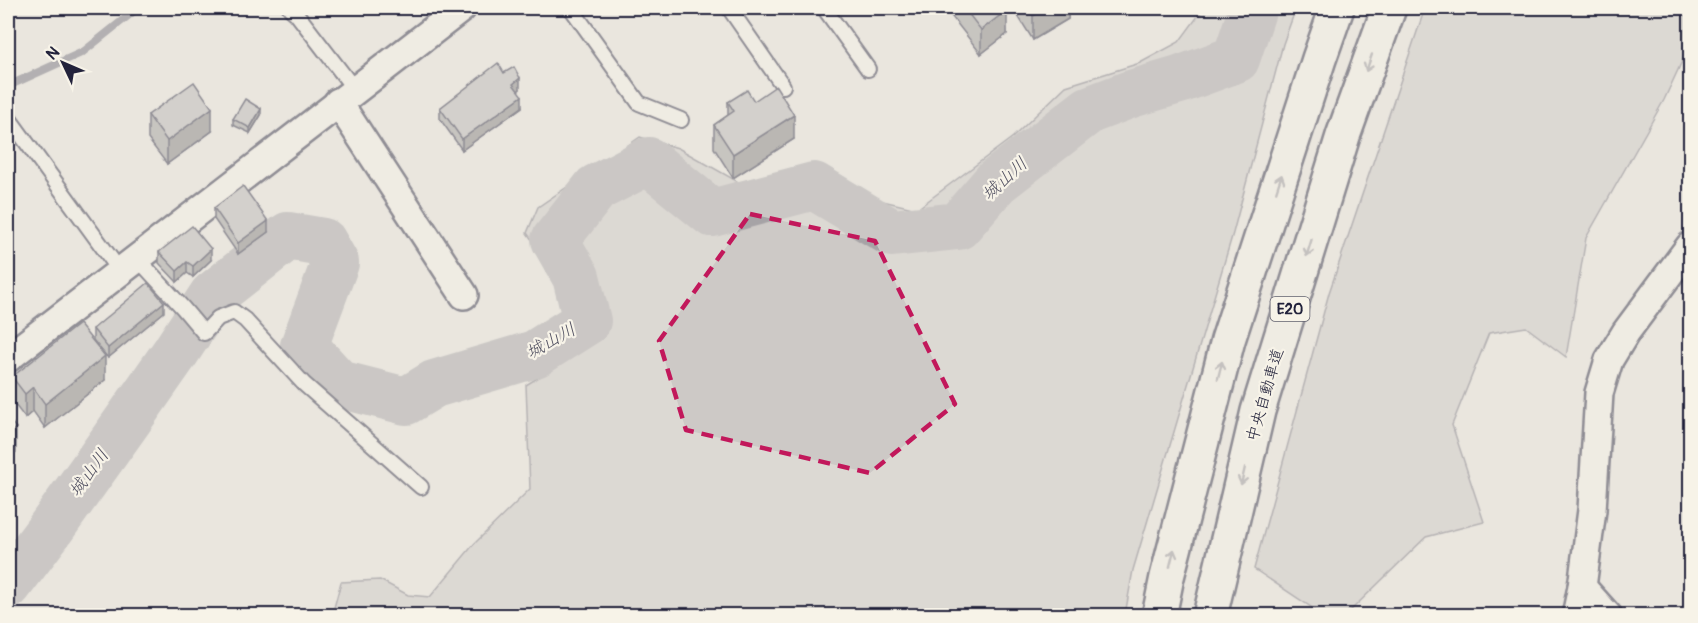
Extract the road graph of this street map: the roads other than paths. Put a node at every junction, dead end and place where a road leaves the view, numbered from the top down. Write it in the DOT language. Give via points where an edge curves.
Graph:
graph roads {
  1 [pos="290,8"];
  2 [pos="462,8"];
  3 [pos="571,8"];
  4 [pos="729,8"];
  5 [pos="824,8"];
  6 [pos="1337,8"];
  7 [pos="1389,8"];
  8 [pos="868,69"];
  9 [pos="783,86"];
  10 [pos="347,96"];
  11 [pos="8,117"];
  12 [pos="681,120"];
  13 [pos="1690,246"];
  14 [pos="129,265"];
  15 [pos="464,295"];
  16 [pos="8,358"];
  17 [pos="421,486"];
  18 [pos="1582,587"];
  19 [pos="1159,615"];
  20 [pos="1210,615"];
  21 [pos="1576,615"];
  22 [pos="1608,615"];
  1 -- 10 [label="lane"];
  2 -- 10 [label="street"];
  3 -- 12 [label="lane" via="639,103"];
  4 -- 9 [label="lane"];
  5 -- 8 [label="lane"];
  19 -- 6 [label="highway, one-way" via="1228,340"];
  7 -- 20 [label="highway, 中央自動車道 / E20, one-way" via="1343,136 1258,411"];
  10 -- 14 [label="street"];
  10 -- 15 [label="street"];
  11 -- 14 [label="lane"];
  13 -- 18 [label="street" via="1609,360 1599,393 1592,510"];
  14 -- 16 [label="street"];
  14 -- 17 [label="lane" via="183,308 204,333 218,318 234,312 245,320 304,384"];
  18 -- 21 [label="street"];
  18 -- 22 [label="street"];
}
